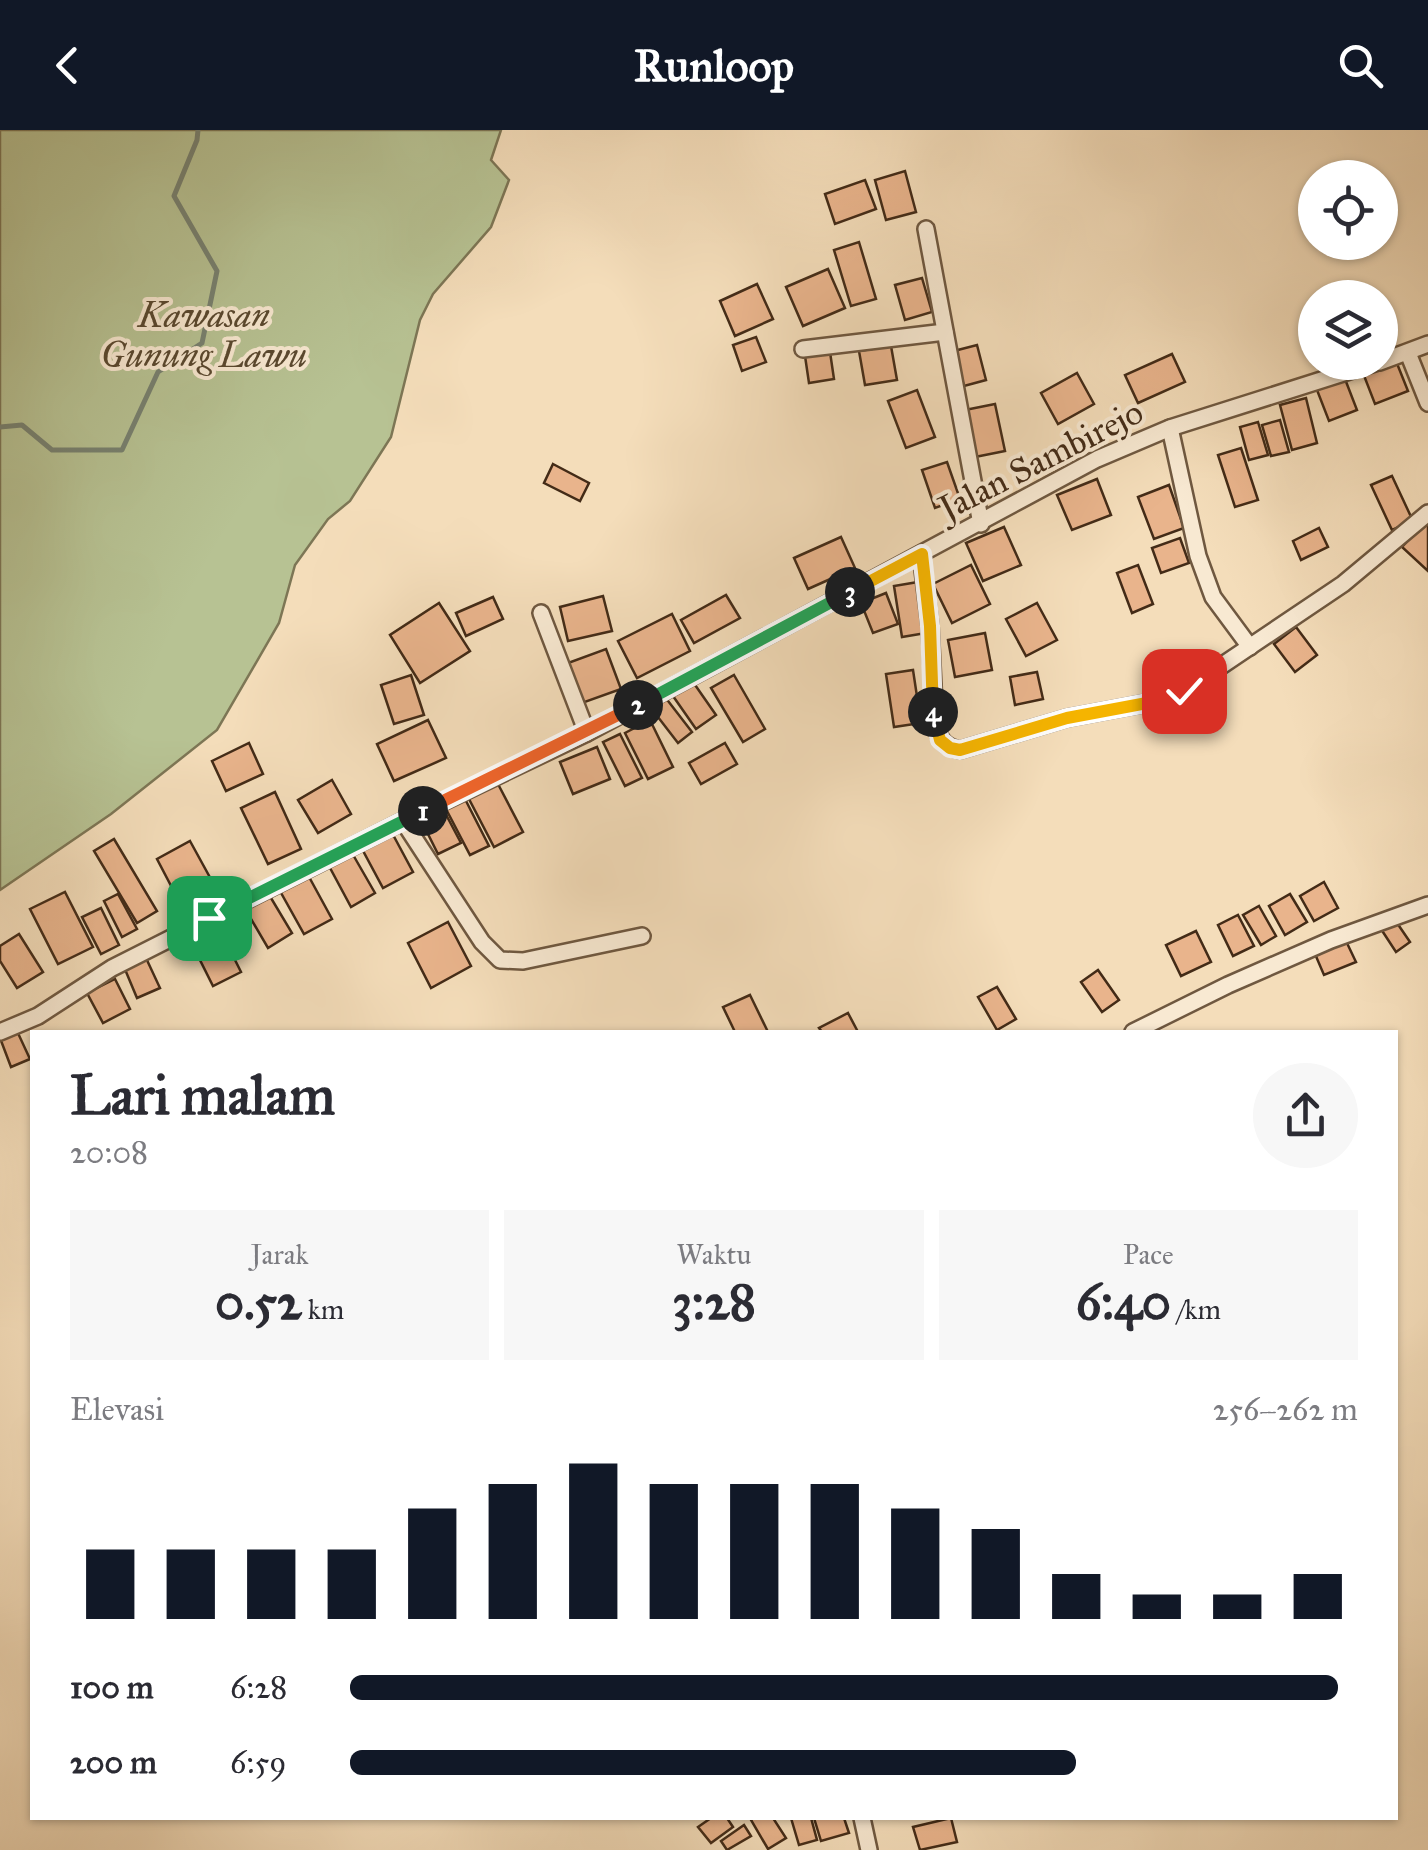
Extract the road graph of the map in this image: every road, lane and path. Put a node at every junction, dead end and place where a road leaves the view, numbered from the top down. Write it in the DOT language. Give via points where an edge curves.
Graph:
graph roads {
  1 [pos="926,229"];
  2 [pos="945,332"];
  3 [pos="1428,344"];
  4 [pos="803,349"];
  5 [pos="1408,354"];
  6 [pos="1398,357"];
  7 [pos="1322,380"];
  8 [pos="1428,403"];
  9 [pos="1170,428"];
  10 [pos="1428,513"];
  11 [pos="980,524"];
  12 [pos="922,554"];
  13 [pos="542,614"];
  14 [pos="1250,646"];
  15 [pos="587,733"];
  16 [pos="403,821"];
  17 [pos="1428,905"];
  18 [pos="642,936"];
  19 [pos="1137,1030"];
  20 [pos="0,1032"];
  21 [pos="862,1820"];
  22 [pos="869,1850"];
  1 -- 2 [label="street"];
  2 -- 4 [label="street"];
  2 -- 11 [label="street"];
  3 -- 5 [label="street, Jalan Sambirejo"];
  5 -- 6 [label="street, Jalan Sambirejo"];
  5 -- 8 [label="street"];
  7 -- 9 [label="street, Jalan Sambirejo"];
  9 -- 11 [label="street, Jalan Sambirejo" via="1097,458"];
  9 -- 14 [label="street" via="1213,597"];
  10 -- 14 [label="street" via="1354,576"];
  11 -- 12 [label="street, Jalan Sambirejo"];
  12 -- 14 [label="street" via="935,726 950,748 1163,700"];
  12 -- 15 [label="street, Jalan Sambirejo"];
  13 -- 15 [label="street"];
  15 -- 16 [label="street, Jalan Sambirejo"];
  16 -- 18 [label="street" via="500,960"];
  16 -- 20 [label="street, Jalan Sambirejo"];
  17 -- 19 [label="street" via="1262,970"];
  21 -- 22 [label="street"];
}
